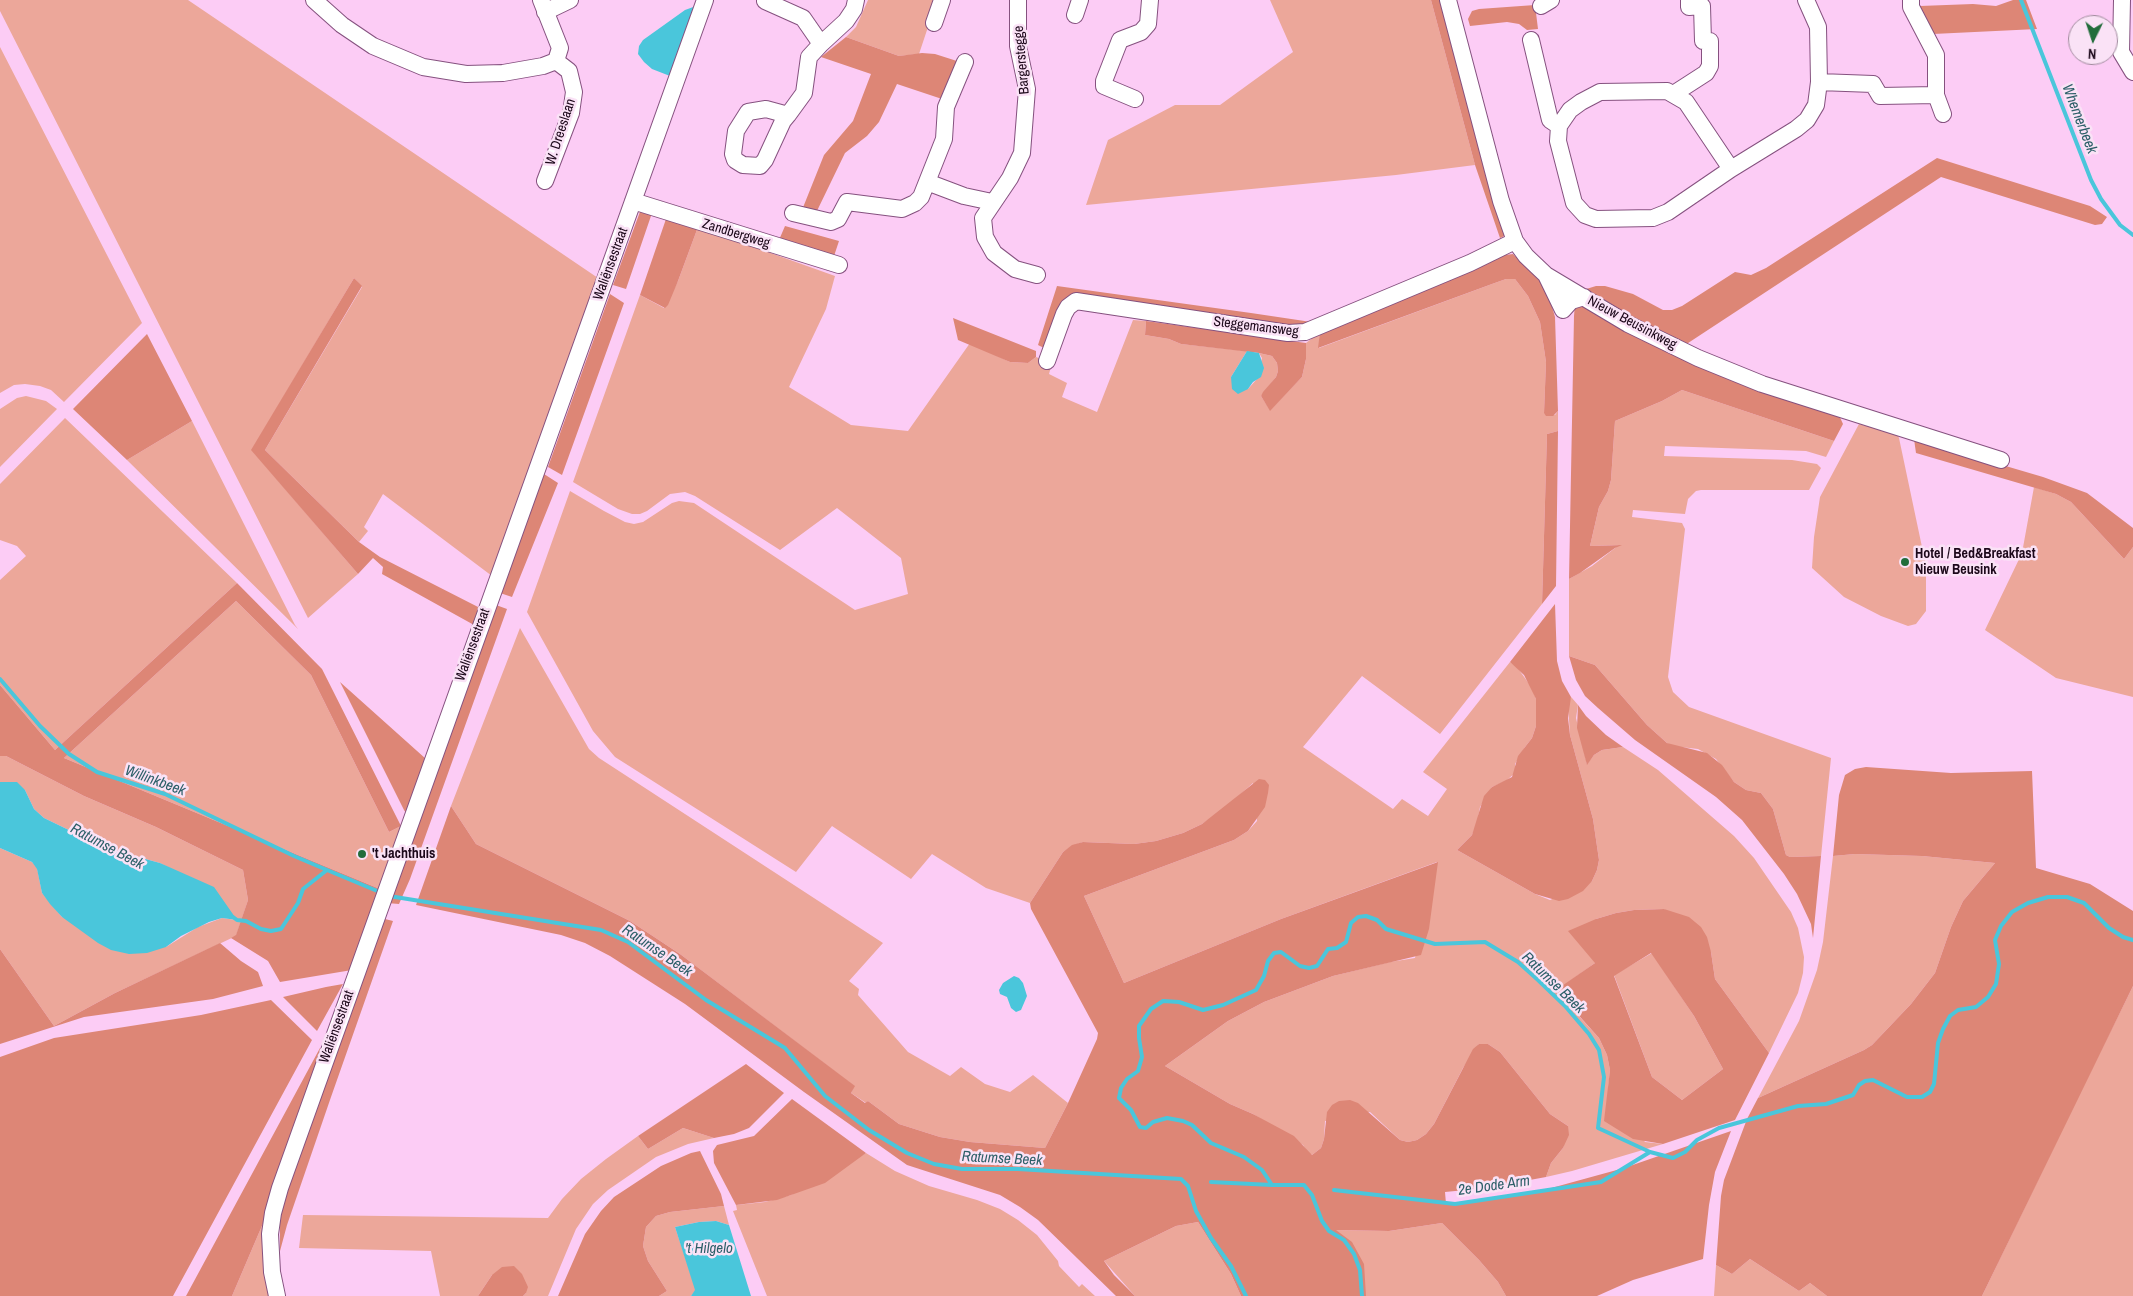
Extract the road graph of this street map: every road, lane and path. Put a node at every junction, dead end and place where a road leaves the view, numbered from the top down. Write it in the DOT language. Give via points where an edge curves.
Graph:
graph roads {
  1 [pos="314,0"];
  2 [pos="570,0"];
  3 [pos="706,0"];
  4 [pos="856,0"];
  5 [pos="942,0"];
  6 [pos="1018,0"];
  7 [pos="1150,0"];
  8 [pos="1448,0"];
  9 [pos="1689,0"];
  10 [pos="1806,0"];
  11 [pos="1911,0"];
  12 [pos="2122,0"];
  13 [pos="765,1"];
  14 [pos="543,6"];
  15 [pos="934,23"];
  16 [pos="1531,40"];
  17 [pos="821,44"];
  18 [pos="556,61"];
  19 [pos="965,62"];
  20 [pos="2133,70"];
  21 [pos="1819,82"];
  22 [pos="1675,94"];
  23 [pos="1936,95"];
  24 [pos="1135,99"];
  25 [pos="1943,114"];
  26 [pos="788,115"];
  27 [pos="1559,126"];
  28 [pos="1731,170"];
  29 [pos="545,181"];
  30 [pos="927,182"];
  31 [pos="633,201"];
  32 [pos="992,202"];
  33 [pos="793,214"];
  34 [pos="1515,241"];
  35 [pos="839,265"];
  36 [pos="1037,275"];
  37 [pos="1047,361"];
  38 [pos="2001,460"];
  39 [pos="277,1296"];
  1 -- 18 [label="street" via="372,46 423,67 466,74 503,73"];
  2 -- 14 [label="street"];
  3 -- 31 [label="street, Waliënsestraat"];
  4 -- 17 [label="street" via="846,22"];
  5 -- 15 [label="street"];
  6 -- 32 [label="street, Bargerstegge" via="1018,46 1026,89 1022,153 1010,178"];
  7 -- 24 [label="street" via="1148,24 1141,32 1120,40 1104,81 1104,86"];
  8 -- 34 [label="street" via="1501,201"];
  9 -- 22 [label="street" via="1689,7 1702,6 1703,41 1710,41 1710,66 1706,73"];
  10 -- 21 [label="street" via="1818,27"];
  11 -- 23 [label="street" via="1911,7 1936,55"];
  12 -- 20 [label="street" via="2121,52"];
  13 -- 17 [label="street" via="803,18"];
  14 -- 18 [label="street" via="560,48"];
  16 -- 27 [label="street" via="1550,120"];
  17 -- 26 [label="street" via="810,57 804,93"];
  18 -- 29 [label="street, W. Dreeslaan" via="569,71 574,92 571,113"];
  19 -- 30 [label="street" via="946,107 944,139"];
  21 -- 23 [label="street" via="1873,84 1880,96"];
  21 -- 28 [label="street" via="1816,105 1807,120"];
  22 -- 27 [label="street" via="1667,91 1600,92 1570,110"];
  22 -- 28 [label="street" via="1686,102"];
  23 -- 25 [label="street"];
  27 -- 28 [label="street" via="1558,141 1574,203 1585,215 1596,219 1653,218 1668,212"];
  30 -- 32 [label="street"];
  30 -- 33 [label="street" via="915,203 902,209 847,202 838,219 831,222"];
  31 -- 35 [label="street, Zandbergweg"];
  31 -- 39 [label="street, Waliënsestraat" via="273,1213 270,1253"];
  32 -- 36 [label="street, Bargerstegge" via="983,218 985,238 994,253 1015,269"];
  34 -- 37 [label="street, Steggemansweg" via="1305,332 1288,333 1076,301 1064,314"];
  34 -- 38 [label="street, Nieuw Beusinkweg" via="1546,275 1563,310 1571,302 1584,297 1646,333 1762,384"];
}
